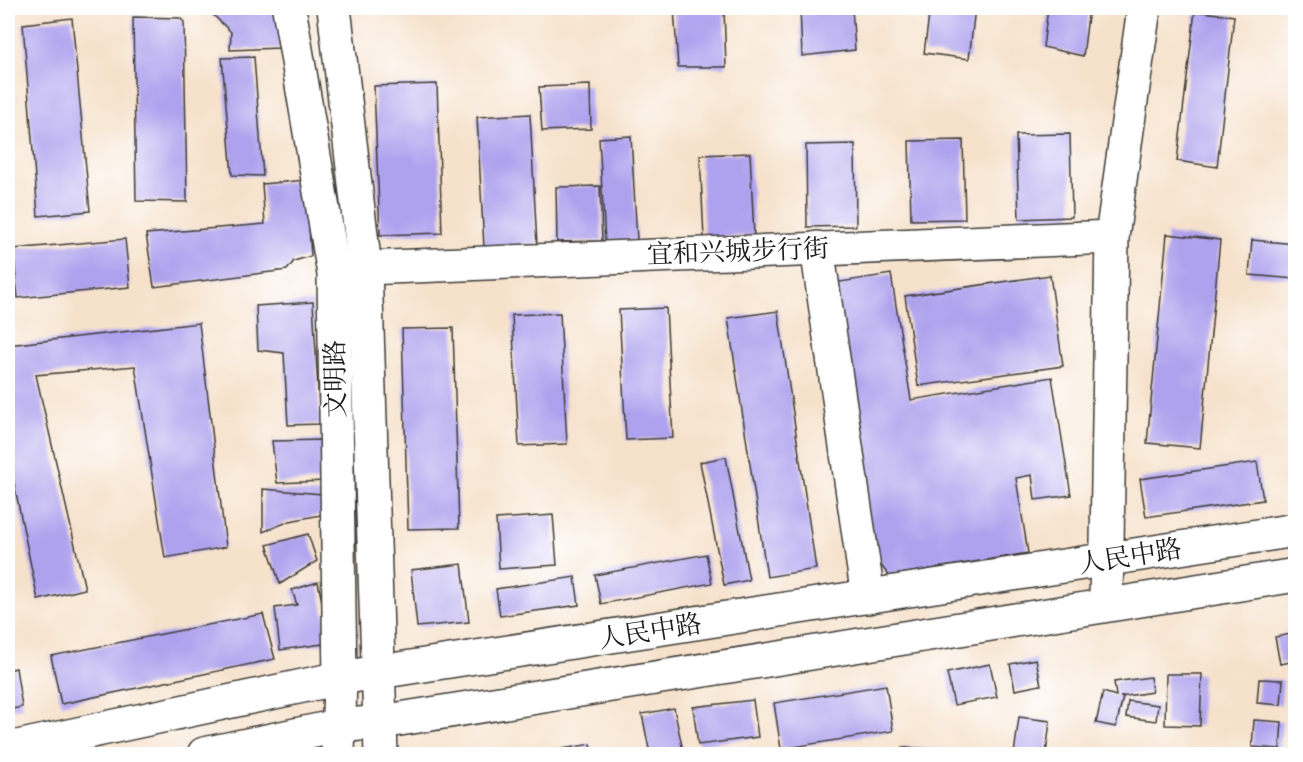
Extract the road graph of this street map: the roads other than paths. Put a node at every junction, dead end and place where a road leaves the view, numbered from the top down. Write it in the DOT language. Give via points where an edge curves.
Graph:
graph roads {
  1 [pos="289,8"];
  2 [pos="334,8"];
  3 [pos="1144,8"];
  4 [pos="1112,237"];
  5 [pos="817,248"];
  6 [pos="365,268"];
  7 [pos="1296,530"];
  8 [pos="1107,560"];
  9 [pos="1296,575"];
  10 [pos="868,597"];
  11 [pos="1106,604"];
  12 [pos="379,674"];
  13 [pos="340,678"];
  14 [pos="381,722"];
  15 [pos="338,740"];
  16 [pos="8,749"];
  17 [pos="204,754"];
  18 [pos="381,754"];
  1 -- 13 [label="main road, 文明路" via="334,274"];
  2 -- 6 [label="main road, 文明路"];
  3 -- 4 [label="main road"];
  4 -- 5 [label="main road, 宜和兴城步行街"];
  4 -- 8 [label="main road"];
  5 -- 6 [label="main road, 宜和兴城步行街"];
  5 -- 10 [label="main road"];
  6 -- 12 [label="main road, 文明路"];
  7 -- 8 [label="main road, 人民中路"];
  8 -- 10 [label="main road, 人民中路"];
  8 -- 11 [label="main road"];
  9 -- 11 [label="main road, 人民中路"];
  10 -- 12 [label="main road, 人民中路"];
  11 -- 14 [label="main road, 人民中路"];
  12 -- 13 [label="main road, 人民中路"];
  12 -- 14 [label="main road, 文明路"];
  13 -- 15 [label="main road, 文明路"];
  13 -- 16 [label="main road, 人民中路"];
  14 -- 15 [label="main road, 人民中路"];
  14 -- 18 [label="main road, 文明路"];
  15 -- 17 [label="main road, 人民中路"];
}
